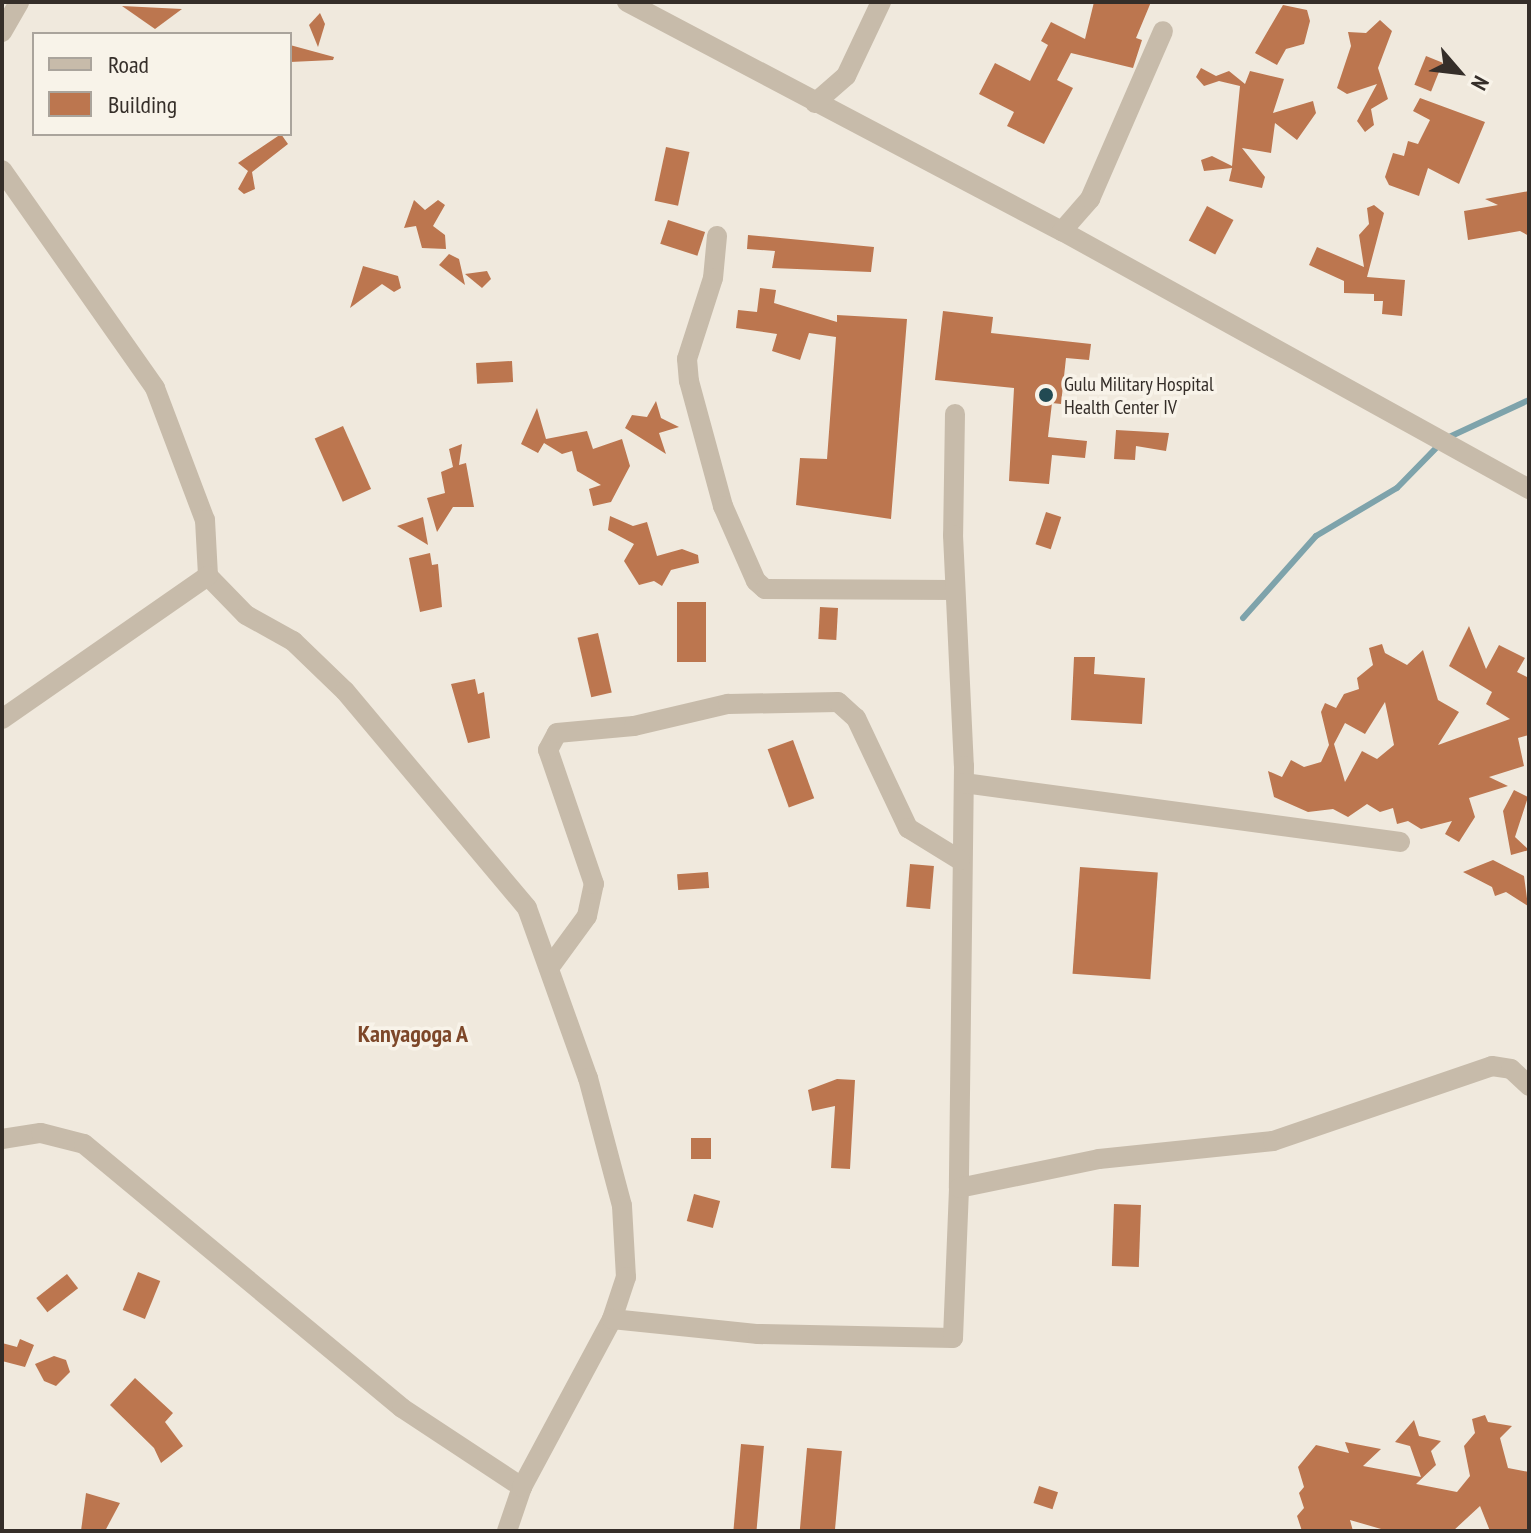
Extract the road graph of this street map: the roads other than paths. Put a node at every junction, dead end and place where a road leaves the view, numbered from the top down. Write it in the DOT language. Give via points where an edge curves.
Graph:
graph roads {
  1 [pos="19,2"];
  2 [pos="627,2"];
  3 [pos="881,2"];
  4 [pos="1163,31"];
  5 [pos="2,32"];
  6 [pos="815,103"];
  7 [pos="2,170"];
  8 [pos="1062,231"];
  9 [pos="717,236"];
  10 [pos="955,414"];
  11 [pos="1529,489"];
  12 [pos="208,576"];
  13 [pos="955,590"];
  14 [pos="2,719"];
  15 [pos="964,783"];
  16 [pos="1400,842"];
  17 [pos="960,860"];
  18 [pos="549,968"];
  19 [pos="1529,1086"];
  20 [pos="2,1139"];
  21 [pos="959,1188"];
  22 [pos="612,1319"];
  23 [pos="522,1487"];
  24 [pos="507,1531"];
  1 -- 5 [label="street"];
  2 -- 6 [label="street"];
  3 -- 6 [label="street" via="846,76"];
  4 -- 8 [label="street" via="1090,199"];
  6 -- 8 [label="street"];
  7 -- 12 [label="street" via="155,388 205,520"];
  8 -- 11 [label="street"];
  9 -- 13 [label="street" via="713,278 687,359 689,381 723,506 756,581 765,589"];
  10 -- 13 [label="street"];
  12 -- 14 [label="street"];
  12 -- 18 [label="street" via="246,615 293,641 454,815 527,908"];
  13 -- 15 [label="street"];
  15 -- 16 [label="street"];
  15 -- 17 [label="street"];
  17 -- 18 [label="street" via="908,828 856,718 838,702 728,704 634,726 557,733 548,750 594,884 587,916"];
  17 -- 21 [label="street"];
  18 -- 22 [label="street" via="588,1078 622,1206 626,1277"];
  19 -- 21 [label="street" via="1511,1069 1492,1066 1273,1141 1099,1159"];
  20 -- 23 [label="street" via="41,1133 84,1144 402,1408"];
  21 -- 22 [label="street" via="953,1338 758,1334"];
  22 -- 23 [label="street"];
  23 -- 24 [label="street"];
}
